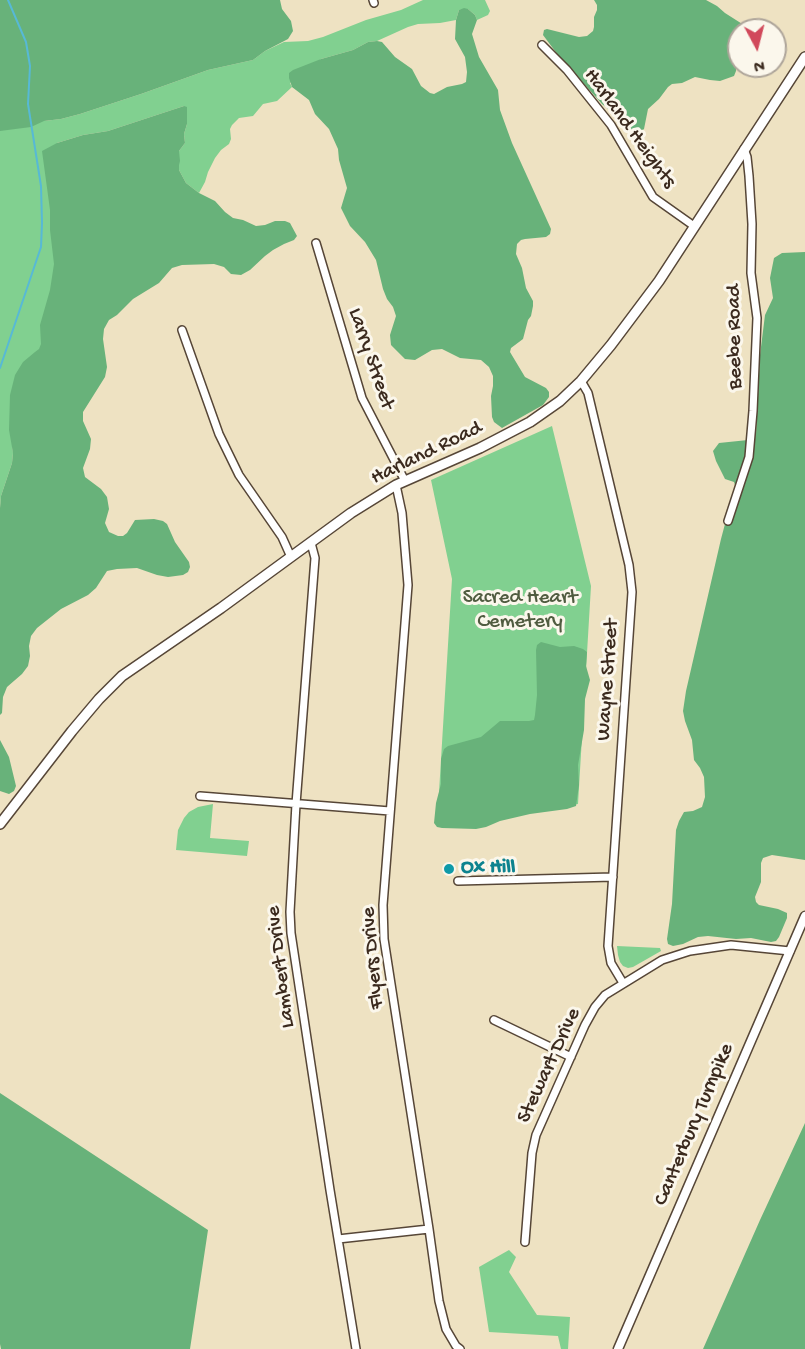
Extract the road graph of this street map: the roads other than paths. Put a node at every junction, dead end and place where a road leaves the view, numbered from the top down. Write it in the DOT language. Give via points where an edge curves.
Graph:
graph roads {
  1 [pos="542,45"];
  2 [pos="805,57"];
  3 [pos="744,149"];
  4 [pos="694,226"];
  5 [pos="316,243"];
  6 [pos="182,330"];
  7 [pos="581,381"];
  8 [pos="401,483"];
  9 [pos="728,521"];
  10 [pos="311,543"];
  11 [pos="291,557"];
  12 [pos="200,796"];
  13 [pos="296,804"];
  14 [pos="390,811"];
  15 [pos="0,824"];
  16 [pos="613,877"];
  17 [pos="458,881"];
  18 [pos="805,916"];
  19 [pos="790,951"];
  20 [pos="623,983"];
  21 [pos="494,1020"];
  22 [pos="571,1057"];
  23 [pos="429,1229"];
  24 [pos="338,1239"];
  25 [pos="525,1242"];
  26 [pos="356,1349"];
  27 [pos="460,1349"];
  28 [pos="618,1349"];
  1 -- 4 [label="street, Harland Heights" via="611,125 653,196"];
  2 -- 3 [label="main road, Harland Road"];
  3 -- 4 [label="main road, Harland Road"];
  3 -- 9 [label="street, Beebe Road" via="749,176 756,318 753,411 749,457"];
  4 -- 7 [label="main road, Harland Road" via="659,281"];
  5 -- 8 [label="street, Larry Street" via="362,398"];
  6 -- 11 [label="street" via="219,434 239,475 282,537"];
  7 -- 8 [label="main road, Harland Road" via="530,422"];
  7 -- 16 [label="street, Wayne Street" via="588,393 627,554 632,592"];
  8 -- 10 [label="main road, Harland Road"];
  8 -- 14 [label="street, Flyers Drive" via="408,585"];
  10 -- 11 [label="main road, Harland Road"];
  10 -- 13 [label="street, Lambert Drive" via="315,558"];
  11 -- 15 [label="main road, Harland Road" via="122,676 72,731"];
  12 -- 13 [label="street"];
  13 -- 14 [label="street"];
  13 -- 24 [label="street, Lambert Drive" via="291,933"];
  14 -- 23 [label="street, Flyers Drive" via="384,939"];
  16 -- 17 [label="street"];
  16 -- 20 [label="street, Wayne Street" via="608,946 610,963"];
  18 -- 19 [label="street, Canterbury Turnpike"];
  19 -- 20 [label="street, Stewart Drive" via="731,945 690,951 662,960"];
  19 -- 28 [label="street, Canterbury Turnpike"];
  20 -- 22 [label="street, Stewart Drive" via="596,1007"];
  21 -- 22 [label="street"];
  22 -- 25 [label="street, Stewart Drive" via="536,1135"];
  23 -- 24 [label="street"];
  23 -- 27 [label="street, Flyers Drive" via="438,1301 446,1329"];
  24 -- 26 [label="street, Lambert Drive"];
}
